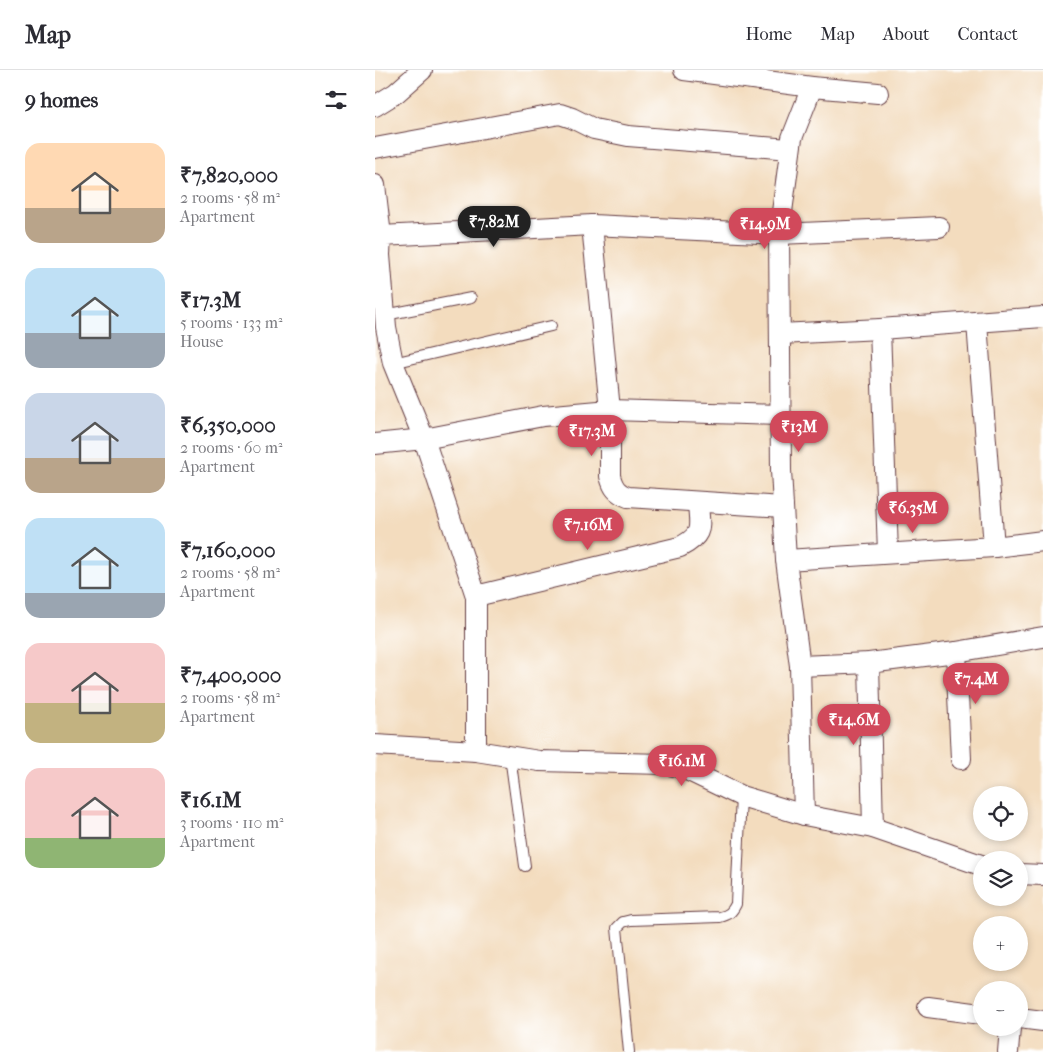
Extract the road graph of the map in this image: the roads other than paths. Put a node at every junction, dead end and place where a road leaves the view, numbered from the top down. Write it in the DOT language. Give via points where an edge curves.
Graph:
graph roads {
  1 [pos="422,70"];
  2 [pos="684,70"];
  3 [pos="812,88"];
  4 [pos="879,92"];
  5 [pos="375,106"];
  6 [pos="375,148"];
  7 [pos="789,149"];
  8 [pos="375,185"];
  9 [pos="592,225"];
  10 [pos="939,227"];
  11 [pos="779,234"];
  12 [pos="381,236"];
  13 [pos="471,298"];
  14 [pos="1043,317"];
  15 [pos="977,322"];
  16 [pos="382,323"];
  17 [pos="551,326"];
  18 [pos="879,329"];
  19 [pos="780,334"];
  20 [pos="393,363"];
  21 [pos="610,410"];
  22 [pos="780,415"];
  23 [pos="424,439"];
  24 [pos="375,444"];
  25 [pos="698,502"];
  26 [pos="783,508"];
  27 [pos="1043,541"];
  28 [pos="994,547"];
  29 [pos="888,553"];
  30 [pos="786,560"];
  31 [pos="476,596"];
  32 [pos="1042,643"];
  33 [pos="956,652"];
  34 [pos="869,663"];
  35 [pos="800,666"];
  36 [pos="375,745"];
  37 [pos="477,751"];
  38 [pos="510,756"];
  39 [pos="961,759"];
  40 [pos="741,796"];
  41 [pos="805,815"];
  42 [pos="873,828"];
  43 [pos="973,862"];
  44 [pos="525,866"];
  45 [pos="1028,874"];
  46 [pos="1043,875"];
  47 [pos="928,1007"];
  48 [pos="973,1013"];
  49 [pos="1028,1019"];
  50 [pos="1043,1021"];
  51 [pos="1009,1036"];
  52 [pos="629,1052"];
  53 [pos="1008,1052"];
  1 -- 5 [label="street"];
  2 -- 3 [label="street"];
  3 -- 4 [label="street"];
  3 -- 7 [label="street"];
  6 -- 7 [label="street" via="560,114 594,129 628,136"];
  7 -- 11 [label="street"];
  8 -- 12 [label="street"];
  9 -- 11 [label="street"];
  9 -- 12 [label="street"];
  9 -- 21 [label="street"];
  10 -- 11 [label="street"];
  11 -- 19 [label="street"];
  12 -- 16 [label="street"];
  13 -- 16 [label="lane"];
  14 -- 15 [label="street"];
  15 -- 18 [label="street"];
  15 -- 28 [label="street"];
  16 -- 20 [label="street"];
  17 -- 20 [label="lane"];
  18 -- 19 [label="street"];
  18 -- 29 [label="street"];
  19 -- 22 [label="street"];
  20 -- 23 [label="street"];
  21 -- 22 [label="street"];
  21 -- 23 [label="street" via="543,416"];
  21 -- 25 [label="street" via="612,486 628,497"];
  22 -- 26 [label="street"];
  23 -- 24 [label="street"];
  23 -- 31 [label="street"];
  25 -- 26 [label="street"];
  25 -- 31 [label="street" via="700,530 693,540 680,547"];
  26 -- 30 [label="street"];
  27 -- 28 [label="street"];
  28 -- 29 [label="street"];
  29 -- 30 [label="street"];
  30 -- 35 [label="street"];
  31 -- 37 [label="street"];
  32 -- 33 [label="street"];
  33 -- 34 [label="street"];
  33 -- 39 [label="street"];
  34 -- 35 [label="street"];
  34 -- 42 [label="street"];
  35 -- 41 [label="street"];
  36 -- 37 [label="street"];
  37 -- 38 [label="street"];
  38 -- 40 [label="street" via="664,764 683,768"];
  38 -- 44 [label="lane"];
  40 -- 41 [label="street"];
  40 -- 52 [label="lane" via="736,904 732,911 720,917 631,920 617,928"];
  41 -- 42 [label="street"];
  42 -- 43 [label="street"];
  45 -- 46 [label="street"];
  47 -- 48 [label="street"];
  49 -- 50 [label="street"];
  51 -- 53 [label="street"];
}
